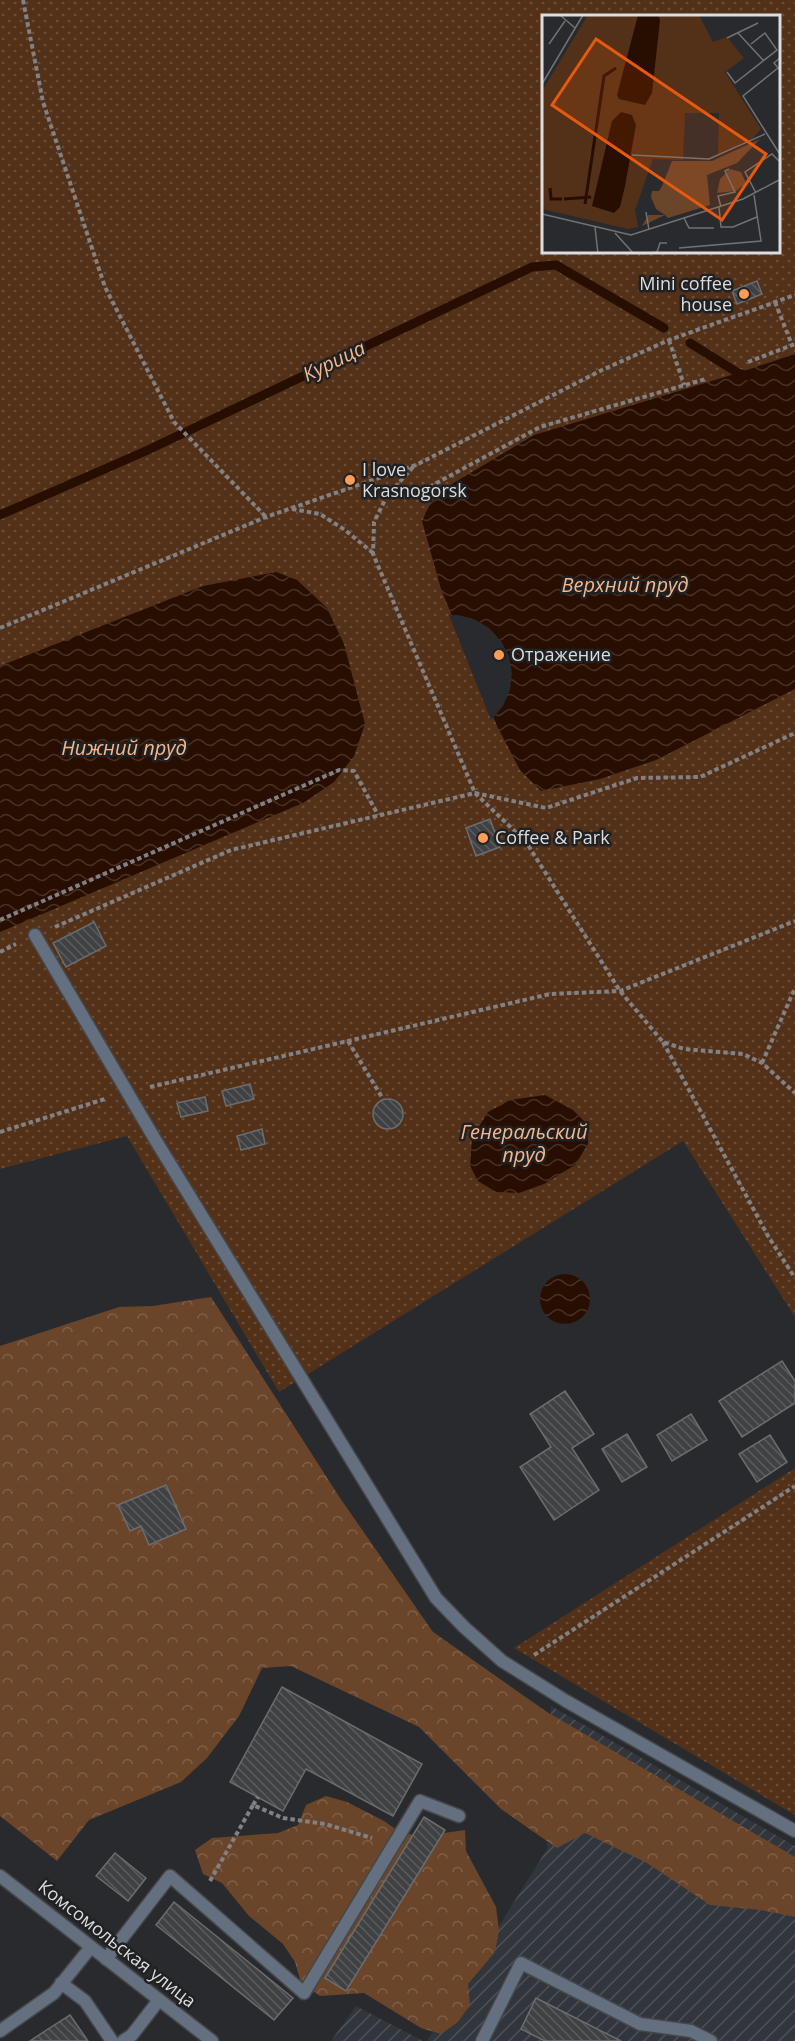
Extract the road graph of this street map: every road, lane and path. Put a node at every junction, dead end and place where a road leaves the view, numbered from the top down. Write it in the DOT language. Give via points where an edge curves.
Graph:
graph roads {
  1 [pos="23,0"];
  2 [pos="795,296"];
  3 [pos="775,302"];
  4 [pos="669,340"];
  5 [pos="794,344"];
  6 [pos="748,362"];
  7 [pos="706,379"];
  8 [pos="684,385"];
  9 [pos="416,465"];
  10 [pos="387,496"];
  11 [pos="292,509"];
  12 [pos="266,517"];
  13 [pos="373,554"];
  14 [pos="0,628"];
  15 [pos="795,733"];
  16 [pos="475,793"];
  17 [pos="378,815"];
  18 [pos="0,920"];
  19 [pos="795,921"];
  20 [pos="35,935"];
  21 [pos="0,952"];
  22 [pos="795,988"];
  23 [pos="620,991"];
  24 [pos="348,1041"];
  25 [pos="663,1042"];
  26 [pos="762,1063"];
  27 [pos="127,1093"];
  28 [pos="795,1094"];
  29 [pos="383,1099"];
  30 [pos="0,1132"];
  31 [pos="795,1278"];
  32 [pos="795,1486"];
  33 [pos="514,1668"];
  34 [pos="258,1797"];
  35 [pos="253,1805"];
  36 [pos="459,1816"];
  37 [pos="795,1831"];
  38 [pos="394,1844"];
  39 [pos="0,1876"];
  40 [pos="199,1900"];
  41 [pos="91,1947"];
  42 [pos="106,1959"];
  43 [pos="61,1983"];
  44 [pos="159,2000"];
  45 [pos="0,2031"];
  46 [pos="112,2041"];
  47 [pos="123,2041"];
  48 [pos="212,2041"];
  49 [pos="482,2041"];
  50 [pos="711,2041"];
  1 -- 12 [label="path" via="43,102 105,287 174,422"];
  2 -- 3 [label="path"];
  3 -- 4 [label="path"];
  3 -- 5 [label="path"];
  4 -- 8 [label="path"];
  4 -- 9 [label="path"];
  5 -- 6 [label="path"];
  7 -- 8 [label="path"];
  8 -- 10 [label="path" via="540,427 431,486 420,496"];
  9 -- 10 [label="path"];
  9 -- 11 [label="path"];
  10 -- 13 [label="path" via="374,522"];
  11 -- 12 [label="path"];
  11 -- 13 [label="path" via="320,514"];
  12 -- 14 [label="path"];
  13 -- 16 [label="path"];
  15 -- 16 [label="path" via="700,777 637,778 546,808"];
  16 -- 17 [label="path"];
  16 -- 23 [label="path" via="526,842"];
  17 -- 18 [label="path" via="354,771 339,770"];
  17 -- 20 [label="path" via="231,850"];
  19 -- 23 [label="path"];
  20 -- 21 [label="path"];
  20 -- 27 [label="street"];
  22 -- 26 [label="path"];
  23 -- 24 [label="path" via="550,994"];
  23 -- 25 [label="path"];
  24 -- 27 [label="path"];
  24 -- 29 [label="path"];
  25 -- 26 [label="path" via="743,1054"];
  25 -- 31 [label="path" via="768,1236"];
  26 -- 28 [label="path"];
  27 -- 30 [label="path"];
  27 -- 33 [label="street" via="436,1598"];
  32 -- 33 [label="path"];
  33 -- 37 [label="street"];
  34 -- 35 [label="path"];
  35 -- 38 [label="path" via="283,1818 325,1824"];
  35 -- 40 [label="path"];
  36 -- 38 [label="street" via="420,1801"];
  38 -- 40 [label="street" via="304,1993"];
  39 -- 41 [label="street, Комсомольская улица"];
  40 -- 42 [label="street" via="170,1876"];
  41 -- 42 [label="street, Комсомольская улица"];
  41 -- 43 [label="street"];
  42 -- 44 [label="street, Комсомольская улица"];
  43 -- 45 [label="street" via="54,1993"];
  43 -- 46 [label="street" via="85,2001"];
  44 -- 47 [label="street"];
  44 -- 48 [label="street, Комсомольская улица"];
  49 -- 50 [label="street" via="521,1964 640,2024 691,2031"];
}
